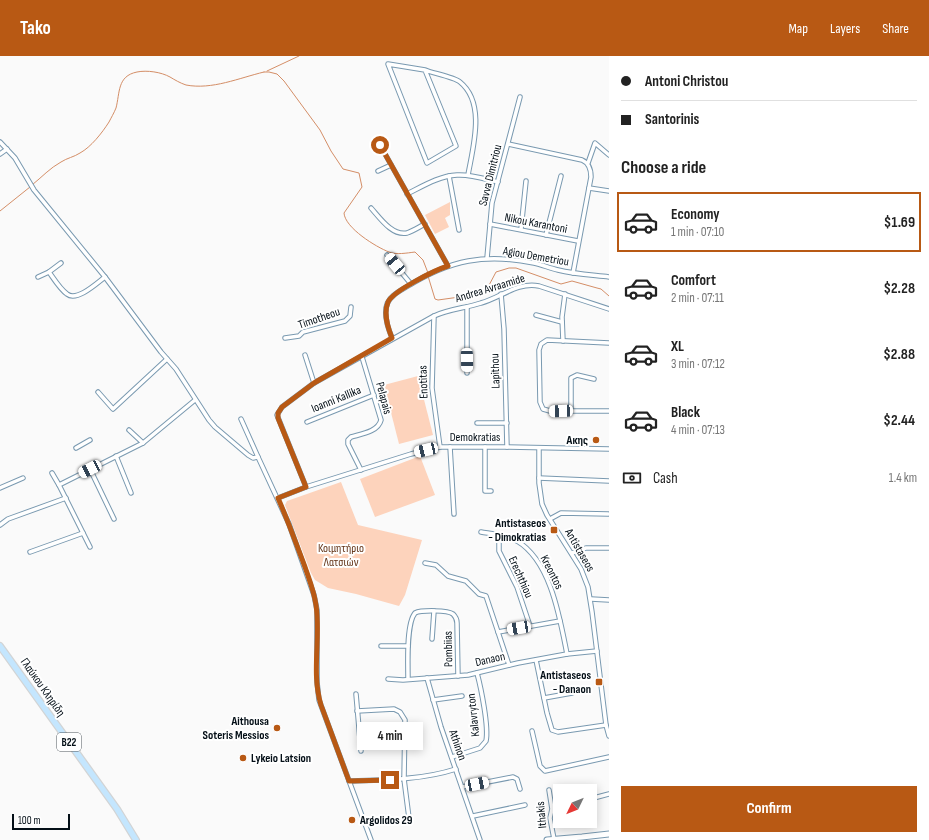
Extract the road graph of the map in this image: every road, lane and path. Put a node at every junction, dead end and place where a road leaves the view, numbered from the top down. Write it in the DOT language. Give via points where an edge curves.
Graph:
graph roads {
  1 [pos="424,70"];
  2 [pos="520,97"];
  3 [pos="0,142"];
  4 [pos="508,144"];
  5 [pos="380,145"];
  6 [pos="7,149"];
  7 [pos="0,154"];
  8 [pos="609,155"];
  9 [pos="588,164"];
  10 [pos="391,165"];
  11 [pos="378,171"];
  12 [pos="468,175"];
  13 [pos="449,176"];
  14 [pos="561,176"];
  15 [pos="526,181"];
  16 [pos="498,182"];
  17 [pos="589,188"];
  18 [pos="609,190"];
  19 [pos="407,194"];
  20 [pos="371,208"];
  21 [pos="424,224"];
  22 [pos="490,224"];
  23 [pos="521,229"];
  24 [pos="459,230"];
  25 [pos="546,235"];
  26 [pos="578,241"];
  27 [pos="387,255"];
  28 [pos="487,258"];
  29 [pos="61,262"];
  30 [pos="448,266"];
  31 [pos="49,272"];
  32 [pos="573,273"];
  33 [pos="38,277"];
  34 [pos="105,277"];
  35 [pos="609,277"];
  36 [pos="411,284"];
  37 [pos="501,294"];
  38 [pos="565,294"];
  39 [pos="467,307"];
  40 [pos="351,308"];
  41 [pos="609,309"];
  42 [pos="536,315"];
  43 [pos="434,316"];
  44 [pos="562,322"];
  45 [pos="286,338"];
  46 [pos="392,338"];
  47 [pos="562,341"];
  48 [pos="609,343"];
  49 [pos="305,355"];
  50 [pos="362,357"];
  51 [pos="167,359"];
  52 [pos="467,373"];
  53 [pos="594,379"];
  54 [pos="314,383"];
  55 [pos="98,392"];
  56 [pos="374,394"];
  57 [pos="195,400"];
  58 [pos="571,411"];
  59 [pos="609,411"];
  60 [pos="242,419"];
  61 [pos="307,422"];
  62 [pos="507,422"];
  63 [pos="477,423"];
  64 [pos="129,430"];
  65 [pos="90,440"];
  66 [pos="143,443"];
  67 [pos="485,446"];
  68 [pos="507,446"];
  69 [pos="440,447"];
  70 [pos="450,447"];
  71 [pos="76,448"];
  72 [pos="539,448"];
  73 [pos="609,448"];
  74 [pos="116,456"];
  75 [pos="258,457"];
  76 [pos="90,469"];
  77 [pos="361,470"];
  78 [pos="52,473"];
  79 [pos="23,478"];
  80 [pos="539,478"];
  81 [pos="609,481"];
  82 [pos="59,485"];
  83 [pos="306,487"];
  84 [pos="0,488"];
  85 [pos="491,491"];
  86 [pos="131,492"];
  87 [pos="66,498"];
  88 [pos="278,498"];
  89 [pos="454,514"];
  90 [pos="608,514"];
  91 [pos="114,519"];
  92 [pos="550,519"];
  93 [pos="0,525"];
  94 [pos="481,532"];
  95 [pos="83,533"];
  96 [pos="499,535"];
  97 [pos="90,547"];
  98 [pos="609,548"];
  99 [pos="30,552"];
  100 [pos="572,553"];
  101 [pos="425,563"];
  102 [pos="590,599"];
  103 [pos="609,600"];
  104 [pos="434,611"];
  105 [pos="560,621"];
  106 [pos="530,626"];
  107 [pos="498,632"];
  108 [pos="432,639"];
  109 [pos="0,646"];
  110 [pos="381,646"];
  111 [pos="408,646"];
  112 [pos="597,651"];
  113 [pos="567,654"];
  114 [pos="536,660"];
  115 [pos="509,665"];
  116 [pos="477,673"];
  117 [pos="458,676"];
  118 [pos="427,678"];
  119 [pos="388,679"];
  120 [pos="408,679"];
  121 [pos="572,693"];
  122 [pos="356,694"];
  123 [pos="462,696"];
  124 [pos="544,698"];
  125 [pos="432,700"];
  126 [pos="357,711"];
  127 [pos="606,725"];
  128 [pos="532,731"];
  129 [pos="609,736"];
  130 [pos="361,751"];
  131 [pos="452,757"];
  132 [pos="609,757"];
  133 [pos="456,769"];
  134 [pos="404,779"];
  135 [pos="349,781"];
  136 [pos="462,787"];
  137 [pos="520,789"];
  138 [pos="549,790"];
  139 [pos="609,794"];
  140 [pos="597,797"];
  141 [pos="525,806"];
  142 [pos="473,816"];
  143 [pos="409,818"];
  144 [pos="609,834"];
  145 [pos="554,839"];
  146 [pos="136,840"];
  147 [pos="371,840"];
  148 [pos="480,840"];
  149 [pos="547,840"];
  1 -- 1 [label="street" via="456,146 427,164 388,64"];
  1 -- 12 [label="street" via="459,81 470,93 475,109 474,140"];
  2 -- 4 [label="street, Savva Dimitriou"];
  3 -- 6 [label="street"];
  4 -- 9 [label="street" via="582,160"];
  4 -- 16 [label="street, Savva Dimitriou"];
  5 -- 10 [label="street"];
  6 -- 7 [label="street"];
  6 -- 34 [label="street" via="29,182"];
  8 -- 9 [label="street" via="595,143"];
  9 -- 17 [label="street" via="591,172"];
  10 -- 11 [label="street"];
  10 -- 19 [label="street"];
  12 -- 13 [label="street"];
  12 -- 16 [label="street"];
  13 -- 19 [label="street"];
  13 -- 24 [label="street"];
  14 -- 25 [label="street"];
  15 -- 23 [label="street"];
  16 -- 22 [label="street, Savva Dimitriou"];
  17 -- 18 [label="street"];
  17 -- 26 [label="street"];
  19 -- 21 [label="street"];
  20 -- 21 [label="street" via="389,227 398,232 409,232"];
  21 -- 30 [label="street"];
  22 -- 23 [label="street, Nikou Karantoni"];
  22 -- 28 [label="street, Savva Dimitriou"];
  23 -- 25 [label="street, Nikou Karantoni"];
  25 -- 26 [label="street, Nikou Karantoni"];
  26 -- 32 [label="street"];
  27 -- 36 [label="street"];
  28 -- 30 [label="street, Agiou Demetriou"];
  28 -- 32 [label="street, Agiou Demetriou" via="532,263"];
  29 -- 31 [label="street"];
  30 -- 36 [label="street, Agiou Demetriou"];
  31 -- 33 [label="street"];
  31 -- 34 [label="street" via="67,295 72,297 79,296"];
  32 -- 35 [label="street, Agiou Demetriou"];
  34 -- 51 [label="street"];
  36 -- 46 [label="street, Agiou Demetriou" via="388,302 386,317"];
  37 -- 38 [label="street, Andrea Avraamide" via="532,285"];
  37 -- 39 [label="street, Andrea Avraamide" via="486,302"];
  37 -- 62 [label="street, Lapithou"];
  38 -- 41 [label="street, Andrea Avraamide"];
  38 -- 44 [label="street"];
  39 -- 43 [label="street, Andrea Avraamide"];
  39 -- 52 [label="street"];
  40 -- 45 [label="street, Timotheou" via="350,316 345,321"];
  42 -- 44 [label="street"];
  43 -- 46 [label="street, Andrea Avraamide"];
  43 -- 69 [label="street, Enotitas" via="432,388"];
  44 -- 47 [label="street"];
  46 -- 50 [label="street, Andrea Avraamide"];
  47 -- 48 [label="street"];
  47 -- 58 [label="street" via="547,340 539,349 540,402 543,409"];
  49 -- 54 [label="street"];
  50 -- 54 [label="street, Andrea Avraamide"];
  50 -- 56 [label="street, Pelapais"];
  51 -- 55 [label="street" via="113,409"];
  51 -- 57 [label="street"];
  53 -- 58 [label="street" via="577,375 571,378"];
  54 -- 83 [label="street, Andrea Avraamide" via="282,407 277,415"];
  56 -- 61 [label="street, Ioanni Kallika"];
  56 -- 77 [label="street, Pelapais" via="381,418 380,425 348,440"];
  57 -- 66 [label="street"];
  57 -- 75 [label="street" via="215,427 249,456"];
  58 -- 59 [label="street"];
  60 -- 75 [label="street"];
  62 -- 63 [label="street"];
  62 -- 68 [label="street, Lapithou"];
  64 -- 66 [label="street"];
  65 -- 71 [label="street"];
  66 -- 74 [label="street"];
  67 -- 68 [label="street, Demokratias"];
  67 -- 70 [label="street, Demokratias"];
  67 -- 85 [label="street" via="485,491"];
  68 -- 72 [label="street, Demokratias"];
  69 -- 70 [label="street, Demokratias"];
  69 -- 77 [label="street, Demokratias"];
  70 -- 89 [label="street"];
  72 -- 73 [label="street, Demokratias"];
  72 -- 80 [label="street, Antistaseos"];
  74 -- 76 [label="street"];
  74 -- 86 [label="street"];
  75 -- 88 [label="street"];
  76 -- 82 [label="street"];
  76 -- 91 [label="street"];
  77 -- 83 [label="street, Demokratias"];
  78 -- 82 [label="street"];
  79 -- 84 [label="street"];
  80 -- 81 [label="street"];
  80 -- 92 [label="street, Antistaseos" via="541,502"];
  82 -- 87 [label="street"];
  83 -- 88 [label="street, Demokratias"];
  87 -- 93 [label="street" via="8,519"];
  87 -- 95 [label="street"];
  88 -- 135 [label="street" via="314,595 317,616 318,694"];
  90 -- 92 [label="street" via="561,514"];
  92 -- 100 [label="street, Antistaseos"];
  94 -- 96 [label="street, Kreontos"];
  95 -- 97 [label="street"];
  95 -- 99 [label="street"];
  96 -- 105 [label="street, Kreontos" via="519,542 537,562 550,586"];
  96 -- 106 [label="street, Erechthiou" via="499,551 517,587"];
  98 -- 100 [label="street" via="586,548"];
  100 -- 102 [label="street, Antistaseos" via="585,577"];
  101 -- 107 [label="street" via="436,565 448,576 466,580 480,594 486,596"];
  102 -- 103 [label="street"];
  102 -- 112 [label="street, Antistaseos"];
  104 -- 108 [label="street"];
  104 -- 111 [label="street, Pombiias" via="415,613"];
  104 -- 117 [label="street, Pombiias" via="453,614 458,623"];
  105 -- 106 [label="street"];
  105 -- 113 [label="street, Kreontos"];
  106 -- 107 [label="street"];
  107 -- 115 [label="street"];
  109 -- 146 [label="main road, Γλαύκου Κληρίδη / B22" via="117,809"];
  110 -- 111 [label="street"];
  111 -- 120 [label="street"];
  112 -- 113 [label="street, Danaon"];
  112 -- 127 [label="street, Antistaseos"];
  113 -- 114 [label="street, Danaon"];
  114 -- 115 [label="street, Danaon"];
  114 -- 124 [label="street"];
  115 -- 116 [label="street, Danaon"];
  116 -- 117 [label="street, Danaon"];
  116 -- 131 [label="street, Kalavryton" via="486,724 486,741 480,748"];
  117 -- 118 [label="street, Danaon"];
  118 -- 120 [label="street, Danaon"];
  118 -- 125 [label="street, Athinon"];
  119 -- 120 [label="street, Danaon"];
  121 -- 124 [label="street"];
  122 -- 126 [label="street"];
  123 -- 125 [label="street"];
  124 -- 127 [label="street" via="550,726 554,731"];
  125 -- 131 [label="street, Athinon"];
  126 -- 130 [label="street"];
  126 -- 134 [label="street" via="392,709 403,715"];
  127 -- 129 [label="street, Antistaseos"];
  128 -- 132 [label="street" via="540,766 545,771"];
  131 -- 133 [label="street, Athinon"];
  133 -- 134 [label="street"];
  133 -- 136 [label="street, Athinon"];
  134 -- 135 [label="street"];
  134 -- 143 [label="street"];
  135 -- 147 [label="street"];
  136 -- 137 [label="street" via="514,777"];
  136 -- 142 [label="street, Athinon"];
  138 -- 145 [label="street, Ithakis"];
  139 -- 140 [label="street"];
  141 -- 142 [label="street"];
  142 -- 148 [label="street, Athinon"];
  144 -- 145 [label="street"];
  145 -- 149 [label="street"];
}
